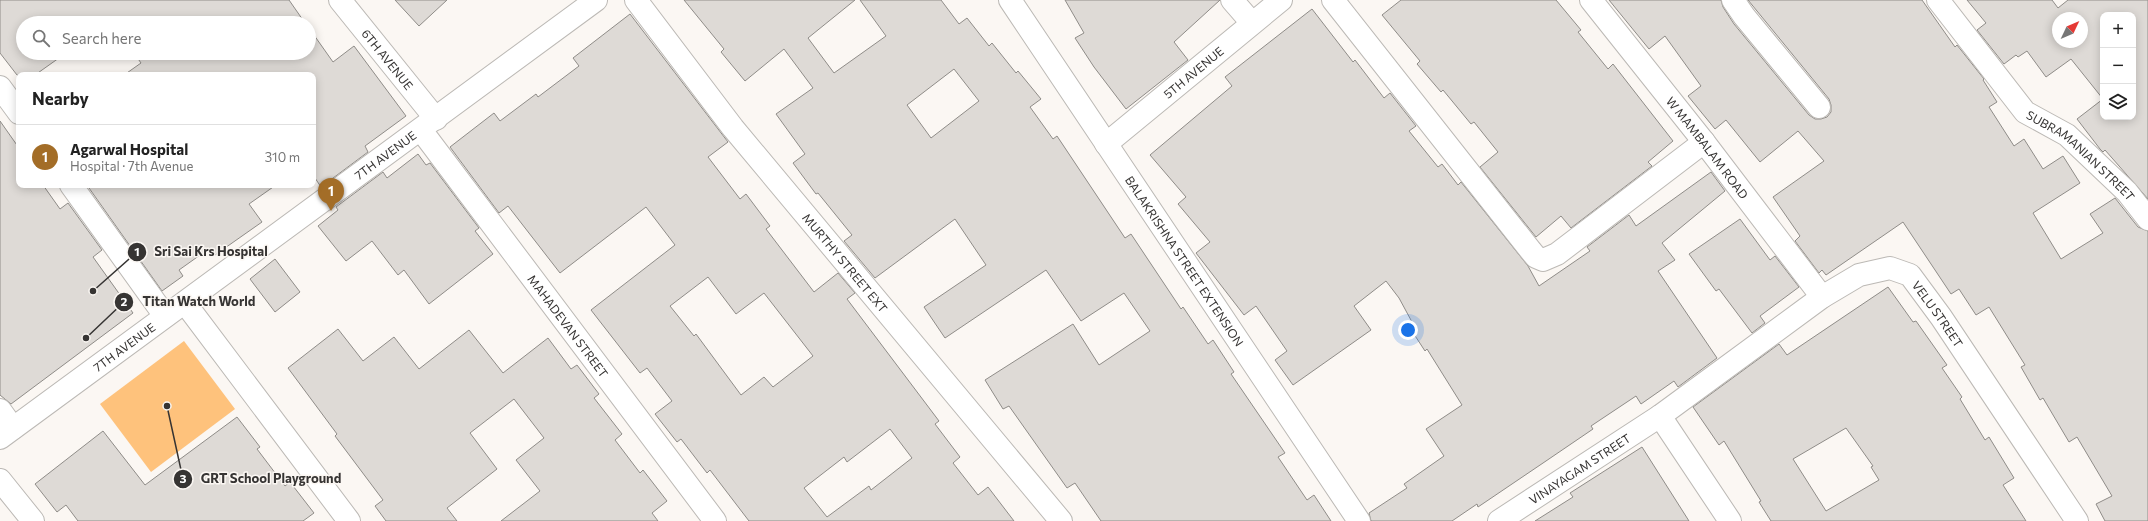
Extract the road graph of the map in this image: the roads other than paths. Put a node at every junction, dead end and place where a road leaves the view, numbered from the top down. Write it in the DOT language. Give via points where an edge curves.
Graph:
graph roads {
  1 [pos="340,0"];
  2 [pos="596,0"];
  3 [pos="636,0"];
  4 [pos="1010,0"];
  5 [pos="1232,0"];
  6 [pos="1281,0"];
  7 [pos="1333,0"];
  8 [pos="1591,0"];
  9 [pos="1733,0"];
  10 [pos="1938,0"];
  11 [pos="1252,24"];
  12 [pos="0,87"];
  13 [pos="1819,107"];
  14 [pos="16,110"];
  15 [pos="429,124"];
  16 [pos="1704,142"];
  17 [pos="1106,144"];
  18 [pos="73,188"];
  19 [pos="2148,219"];
  20 [pos="1822,297"];
  21 [pos="185,303"];
  22 [pos="165,316"];
  23 [pos="0,410"];
  24 [pos="1660,416"];
  25 [pos="6,433"];
  26 [pos="0,480"];
  27 [pos="33,521"];
  28 [pos="349,521"];
  29 [pos="715,521"];
  30 [pos="1061,521"];
  31 [pos="1359,521"];
  32 [pos="1499,521"];
  33 [pos="1730,521"];
  34 [pos="2077,521"];
  1 -- 15 [label="street, 6TH AVENUE"];
  2 -- 15 [label="street, 7TH AVENUE"];
  3 -- 30 [label="street, MURTHY STREET EXT" via="733,128"];
  4 -- 17 [label="street, BALAKRISHNA STREET EXTENSION"];
  5 -- 11 [label="street"];
  6 -- 11 [label="street, 5TH AVENUE"];
  7 -- 16 [label="street" via="1531,251 1543,260 1557,254"];
  8 -- 16 [label="street, W MAMBALAM ROAD"];
  9 -- 13 [label="street"];
  10 -- 19 [label="street, SUBRAMANIAN STREET" via="2025,112 2067,136 2127,192"];
  11 -- 17 [label="street, 5TH AVENUE"];
  12 -- 14 [label="street"];
  15 -- 21 [label="street, 7TH AVENUE"];
  15 -- 29 [label="street, MAHADEVAN STREET"];
  16 -- 20 [label="street, W MAMBALAM ROAD"];
  17 -- 31 [label="street, BALAKRISHNA STREET EXTENSION"];
  18 -- 22 [label="street"];
  20 -- 24 [label="street, VELU STREET"];
  20 -- 34 [label="street, VELU STREET" via="1859,275 1890,268 1910,275"];
  21 -- 22 [label="street, 7TH AVENUE"];
  21 -- 28 [label="street"];
  22 -- 25 [label="street, 7TH AVENUE"];
  23 -- 25 [label="street"];
  24 -- 32 [label="street, VINAYAGAM STREET"];
  24 -- 33 [label="street"];
  26 -- 27 [label="street"];
}
